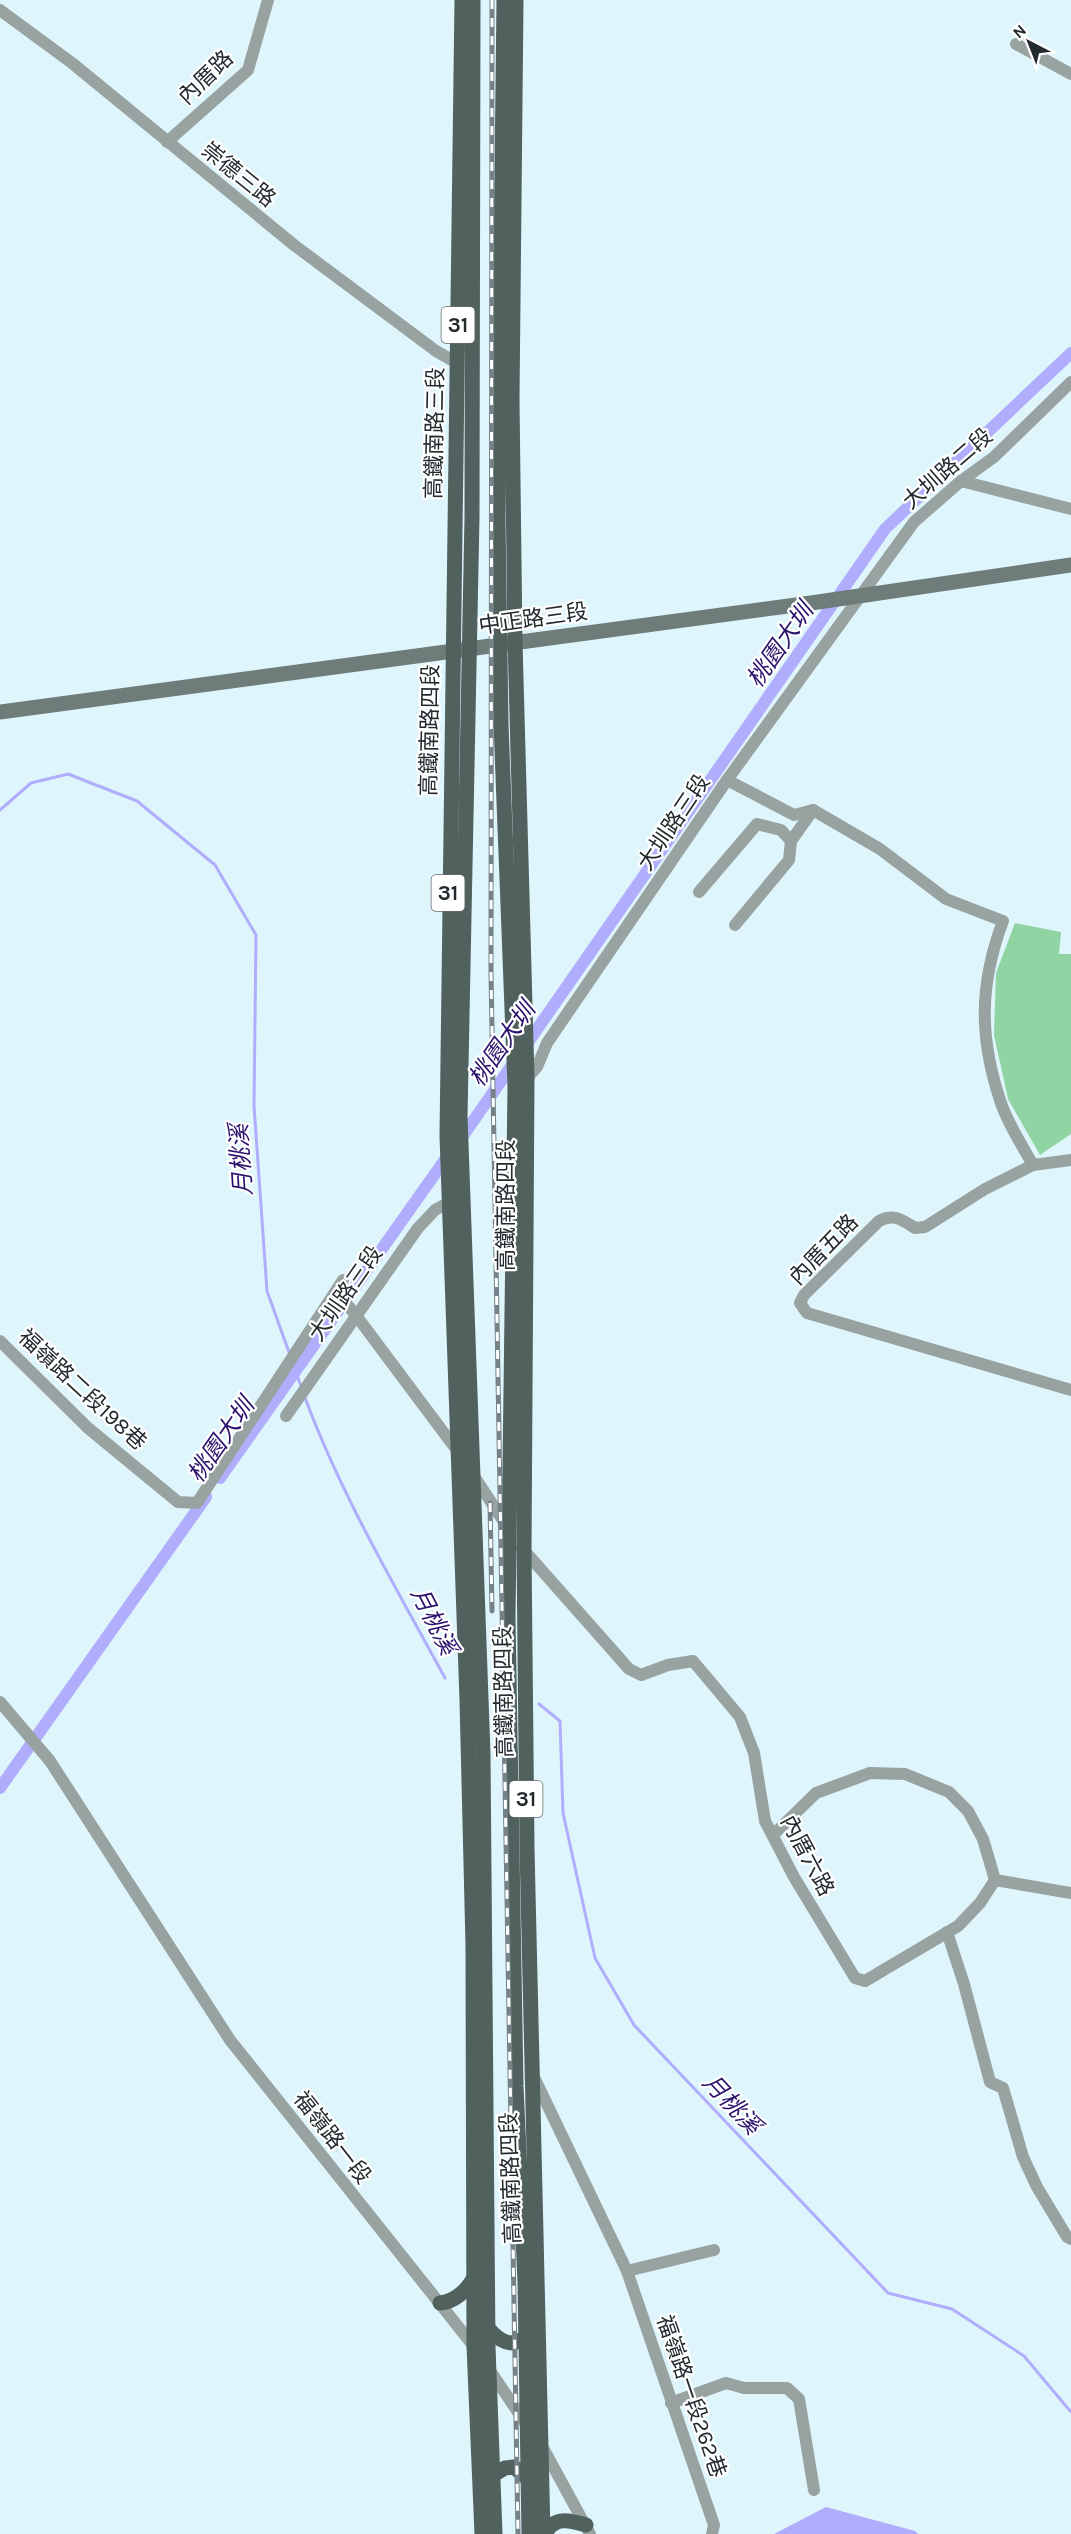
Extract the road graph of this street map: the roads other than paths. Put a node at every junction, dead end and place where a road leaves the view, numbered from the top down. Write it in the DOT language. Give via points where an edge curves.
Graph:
graph roads {
  1 [pos="268,0"];
  2 [pos="462,0"];
  3 [pos="473,0"];
  4 [pos="504,0"];
  5 [pos="516,0"];
  6 [pos="0,10"];
  7 [pos="1016,44"];
  8 [pos="1071,74"];
  9 [pos="460,78"];
  10 [pos="472,121"];
  11 [pos="167,142"];
  12 [pos="457,363"];
  13 [pos="1071,382"];
  14 [pos="961,481"];
  15 [pos="1071,509"];
  16 [pos="1071,565"];
  17 [pos="862,594"];
  18 [pos="508,643"];
  19 [pos="461,649"];
  20 [pos="0,712"];
  21 [pos="727,780"];
  22 [pos="813,810"];
  23 [pos="791,841"];
  24 [pos="699,892"];
  25 [pos="735,925"];
  26 [pos="523,1076"];
  27 [pos="1071,1160"];
  28 [pos="1033,1165"];
  29 [pos="448,1203"];
  30 [pos="343,1280"];
  31 [pos="336,1293"];
  32 [pos="354,1313"];
  33 [pos="466,1339"];
  34 [pos="0,1341"];
  35 [pos="510,1370"];
  36 [pos="454,1389"];
  37 [pos="1071,1390"];
  38 [pos="286,1416"];
  39 [pos="527,1433"];
  40 [pos="456,1449"];
  41 [pos="471,1471"];
  42 [pos="197,1503"];
  43 [pos="510,1532"];
  44 [pos="524,1550"];
  45 [pos="467,1700"];
  46 [pos="0,1702"];
  47 [pos="483,1754"];
  48 [pos="773,1835"];
  49 [pos="527,1849"];
  50 [pos="995,1880"];
  51 [pos="1071,1893"];
  52 [pos="513,1929"];
  53 [pos="947,1932"];
  54 [pos="530,2068"];
  55 [pos="1071,2239"];
  56 [pos="714,2250"];
  57 [pos="627,2271"];
  58 [pos="474,2277"];
  59 [pos="440,2303"];
  60 [pos="488,2328"];
  61 [pos="526,2337"];
  62 [pos="474,2346"];
  63 [pos="488,2369"];
  64 [pos="670,2403"];
  65 [pos="528,2427"];
  66 [pos="541,2444"];
  67 [pos="493,2475"];
  68 [pos="528,2479"];
  69 [pos="814,2490"];
  70 [pos="588,2529"];
  71 [pos="482,2534"];
  72 [pos="495,2534"];
  73 [pos="529,2534"];
  74 [pos="544,2534"];
  75 [pos="712,2534"];
  1 -- 11 [label="street, 內厝路" via="248,70"];
  2 -- 9 [label="main road, 高鐵南路三段 / 31"];
  3 -- 10 [label="main road, 高鐵南路三段 / 31"];
  4 -- 18 [label="main road, 31" via="498,509"];
  5 -- 18 [label="main road, 31"];
  6 -- 11 [label="street, 崇德三路" via="72,63"];
  7 -- 8 [label="street"];
  9 -- 10 [label="main road"];
  9 -- 12 [label="main road, 高鐵南路三段 / 31"];
  10 -- 19 [label="main road, 高鐵南路三段 / 31"];
  11 -- 12 [label="street, 崇德三路" via="294,245"];
  12 -- 19 [label="main road, 高鐵南路三段 / 31"];
  13 -- 14 [label="street, 大圳路二段" via="994,457"];
  14 -- 15 [label="street"];
  14 -- 17 [label="street, 大圳路二段" via="914,522"];
  16 -- 17 [label="main road, 中正路三段"];
  17 -- 18 [label="main road, 中正路三段"];
  17 -- 21 [label="street, 大圳路三段"];
  18 -- 19 [label="main road, 中正路三段"];
  18 -- 26 [label="main road, 31" via="526,1028"];
  18 -- 26 [label="main road, 31" via="501,724 513,1045"];
  19 -- 20 [label="main road, 中正路三段"];
  19 -- 29 [label="main road, 高鐵南路四段 / 31" via="448,870"];
  19 -- 33 [label="main road, 高鐵南路四段 / 31" via="460,1116"];
  21 -- 22 [label="street" via="794,815"];
  21 -- 26 [label="street, 大圳路三段" via="547,1043 537,1067"];
  22 -- 23 [label="street"];
  22 -- 28 [label="street" via="880,849 946,899 1003,921 985,981 985,1037 1002,1104"];
  23 -- 24 [label="street" via="781,830 757,824"];
  23 -- 25 [label="street" via="789,860"];
  26 -- 35 [label="main road, 高鐵南路四段 / 31"];
  26 -- 39 [label="main road, 高鐵南路四段 / 31"];
  27 -- 28 [label="street"];
  28 -- 37 [label="street, 內厝五路" via="925,1227 915,1228 898,1217 887,1216 800,1303 807,1313"];
  29 -- 32 [label="street, 大圳路三段" via="418,1228"];
  29 -- 36 [label="main road, 高鐵南路四段 / 31"];
  30 -- 31 [label="street, 大圳路三段"];
  31 -- 32 [label="street"];
  31 -- 42 [label="street, 大圳路三段"];
  32 -- 38 [label="street, 大圳路三段"];
  32 -- 40 [label="street"];
  33 -- 36 [label="main road"];
  33 -- 41 [label="main road, 高鐵南路四段 / 31"];
  34 -- 42 [label="street, 福嶺路二段198巷" via="88,1428 178,1502"];
  35 -- 39 [label="main road"];
  35 -- 43 [label="main road, 高鐵南路四段 / 31"];
  36 -- 40 [label="main road, 高鐵南路四段 / 31"];
  39 -- 44 [label="main road, 高鐵南路四段 / 31"];
  40 -- 41 [label="street"];
  40 -- 45 [label="main road, 高鐵南路四段 / 31"];
  41 -- 43 [label="street"];
  41 -- 47 [label="main road, 高鐵南路四段 / 31"];
  43 -- 44 [label="street"];
  43 -- 52 [label="main road, 高鐵南路四段 / 31"];
  44 -- 48 [label="street, 內厝六路" via="629,1669 641,1675 693,1661 740,1718 754,1753 765,1821"];
  44 -- 49 [label="main road, 高鐵南路四段 / 31"];
  45 -- 47 [label="main road"];
  45 -- 58 [label="main road, 高鐵南路四段 / 31" via="473,1945"];
  46 -- 59 [label="street, 福嶺路一段" via="48,1759 231,2040"];
  47 -- 60 [label="main road, 高鐵南路四段 / 31"];
  48 -- 50 [label="street" via="816,1793 870,1773 905,1774 949,1792 968,1811 984,1839"];
  48 -- 53 [label="street, 內厝六路" via="855,1978 865,1981"];
  49 -- 52 [label="main road" via="525,1878"];
  49 -- 54 [label="main road, 高鐵南路四段 / 31"];
  50 -- 51 [label="street"];
  50 -- 53 [label="street, 內厝六路" via="958,1926"];
  52 -- 61 [label="main road, 高鐵南路四段 / 31"];
  53 -- 55 [label="street" via="990,2082 1003,2088 1023,2157"];
  54 -- 57 [label="street, 福嶺路一段262巷"];
  54 -- 66 [label="main road, 高鐵南路四段 / 31"];
  56 -- 57 [label="street"];
  57 -- 64 [label="street, 福嶺路一段262巷"];
  58 -- 59 [label="main road" via="465,2290"];
  58 -- 62 [label="main road, 高鐵南路四段 / 31"];
  59 -- 62 [label="street, 福嶺路一段"];
  60 -- 61 [label="main road" via="502,2342"];
  60 -- 63 [label="main road, 高鐵南路四段 / 31"];
  61 -- 65 [label="main road, 高鐵南路四段 / 31"];
  62 -- 63 [label="street, 福嶺路一段"];
  62 -- 71 [label="main road, 高鐵南路四段 / 31"];
  63 -- 65 [label="street, 福嶺路一段"];
  63 -- 67 [label="main road, 高鐵南路四段 / 31"];
  64 -- 69 [label="street" via="726,2383 744,2388 787,2388 799,2399"];
  64 -- 75 [label="street, 福嶺路一段262巷" via="714,2525"];
  65 -- 66 [label="street, 福嶺路一段"];
  65 -- 68 [label="main road, 高鐵南路四段 / 31"];
  66 -- 70 [label="street, 福嶺路一段"];
  66 -- 74 [label="main road, 高鐵南路四段 / 31"];
  67 -- 68 [label="main road" via="514,2467"];
  67 -- 72 [label="main road, 高鐵南路四段 / 31"];
  68 -- 73 [label="main road, 高鐵南路四段 / 31"];
  70 -- 74 [label="main road" via="561,2521 553,2523"];
}
